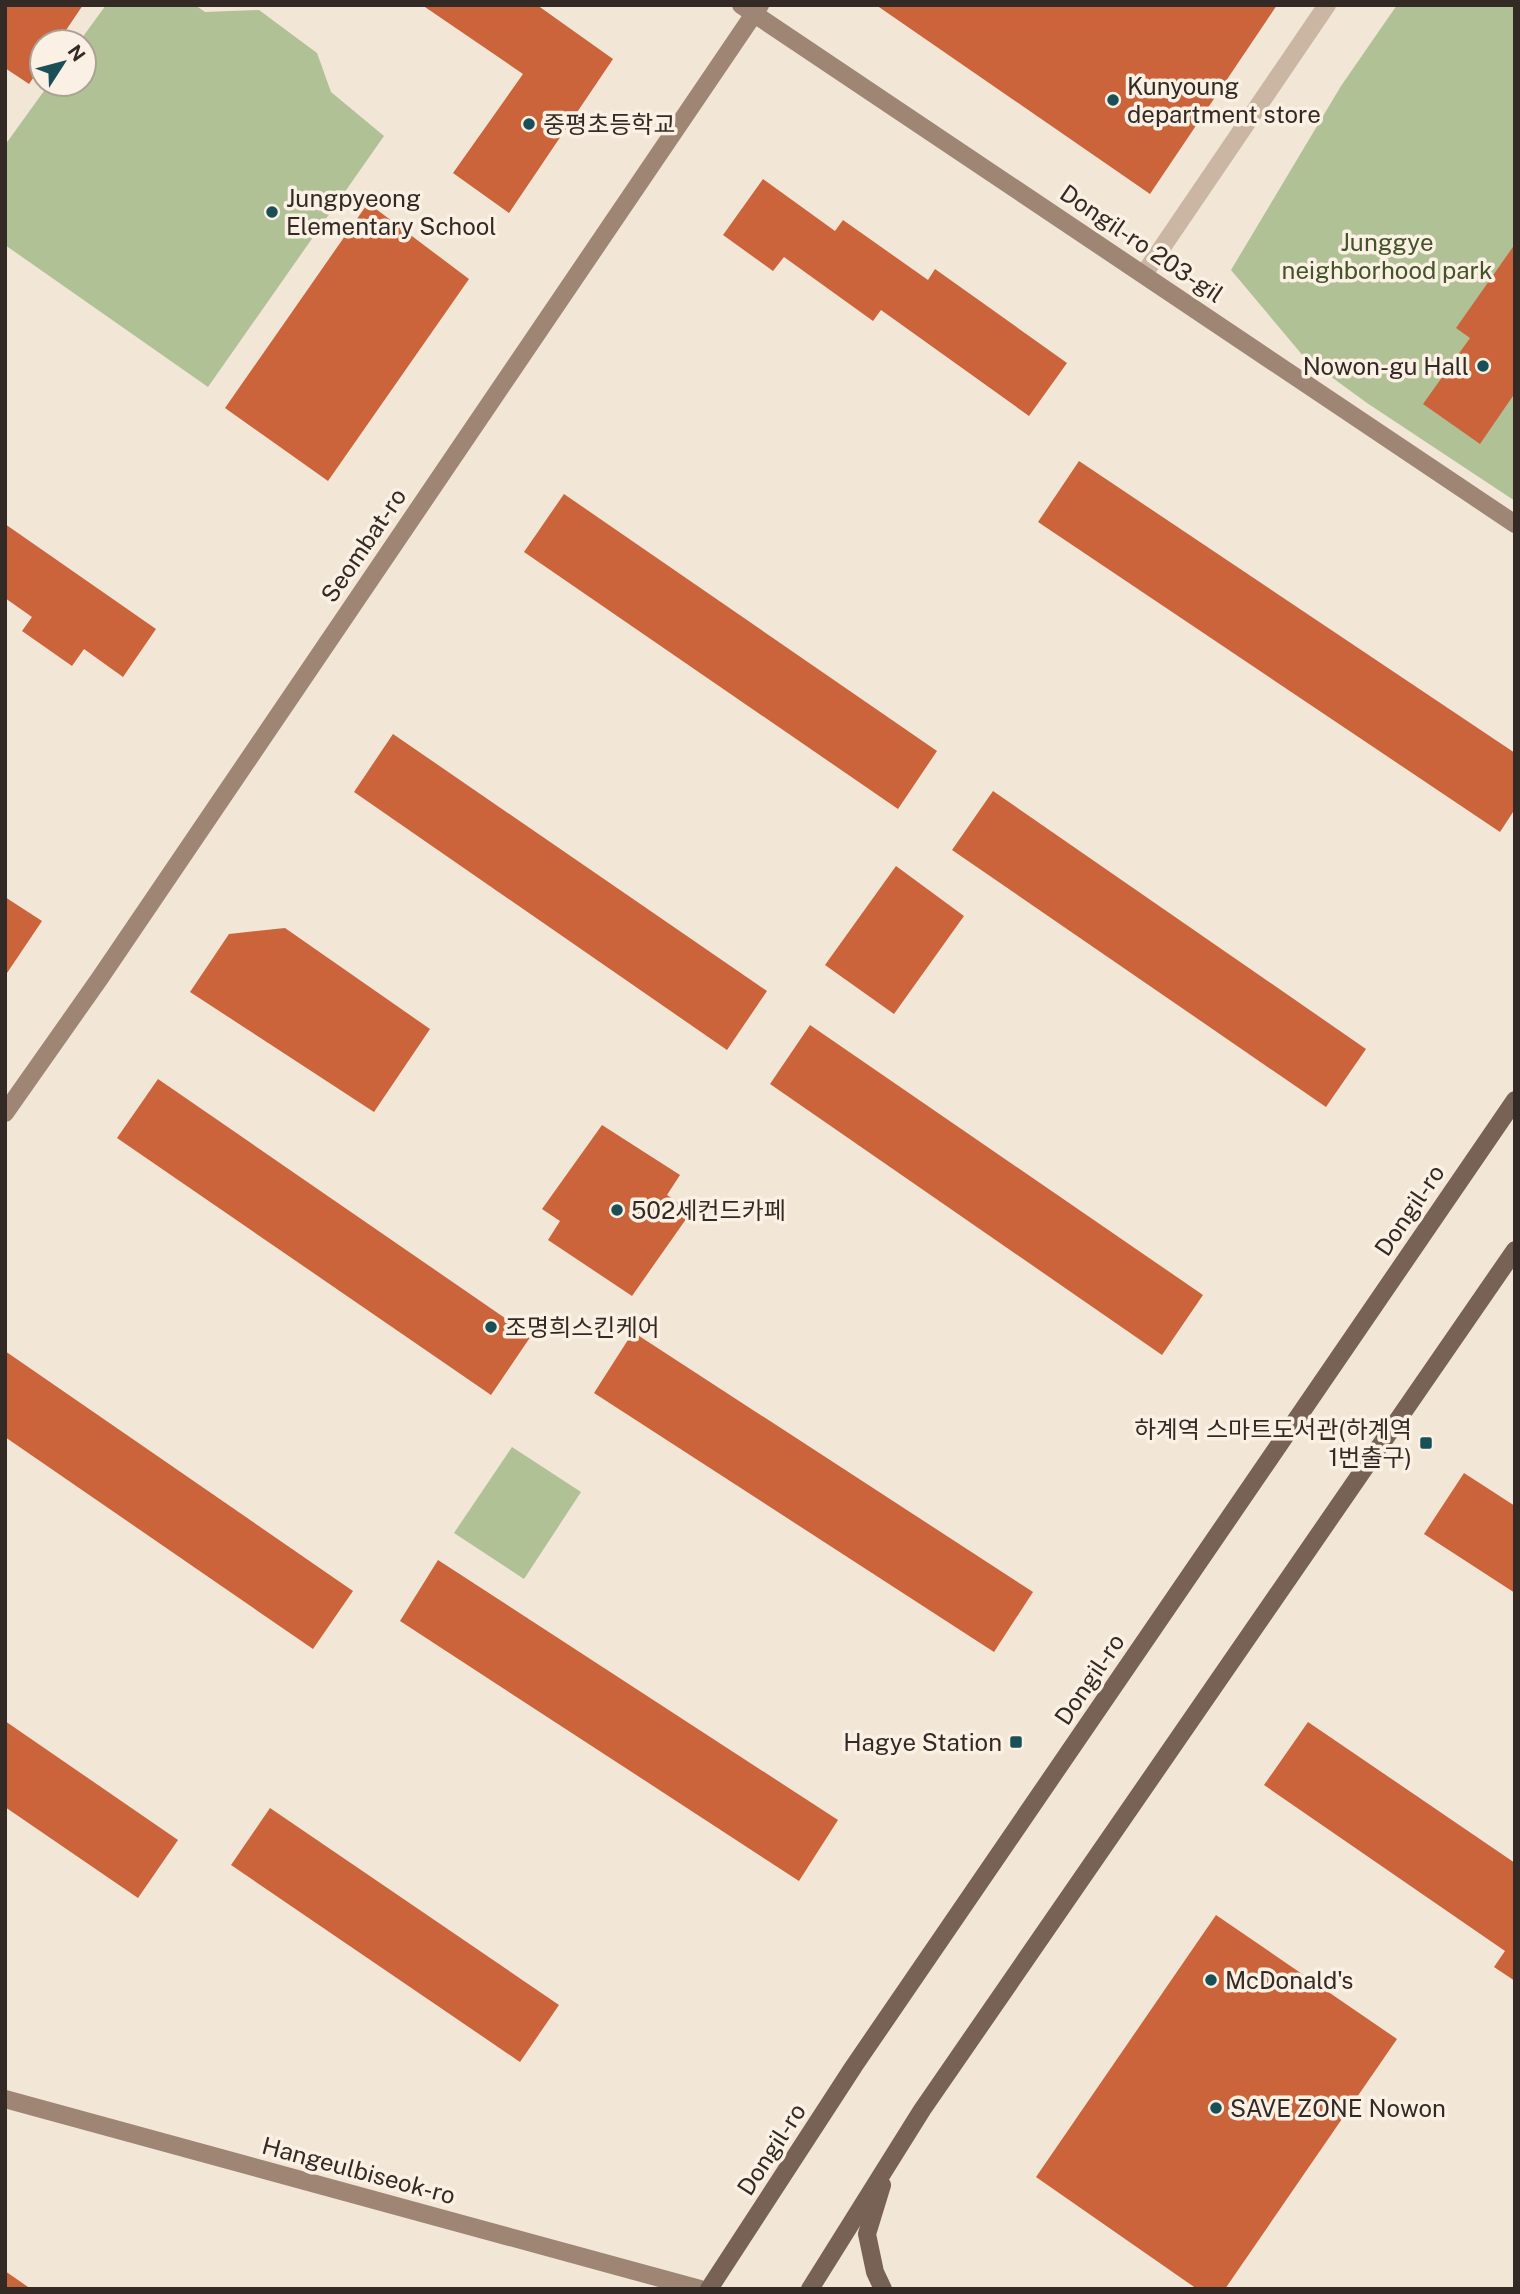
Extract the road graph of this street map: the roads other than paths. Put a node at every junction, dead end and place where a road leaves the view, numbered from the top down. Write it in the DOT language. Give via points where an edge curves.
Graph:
graph roads {
  1 [pos="1327,5"];
  2 [pos="752,8"];
  3 [pos="1144,274"];
  4 [pos="1515,524"];
  5 [pos="1515,1100"];
  6 [pos="5,1113"];
  7 [pos="1515,1250"];
  8 [pos="5,2099"];
  9 [pos="891,2160"];
  10 [pos="700,2289"];
  11 [pos="709,2289"];
  12 [pos="810,2289"];
  13 [pos="883,2289"];
  1 -- 3 [label="street"];
  2 -- 3 [label="main road, Dongil-ro 203-gil"];
  2 -- 6 [label="main road, Seombat-ro"];
  3 -- 4 [label="main road, Dongil-ro 203-gil"];
  5 -- 11 [label="main road, Dongil-ro" via="855,2066"];
  7 -- 9 [label="main road"];
  8 -- 10 [label="main road, Hangeulbiseok-ro"];
  9 -- 12 [label="main road"];
  9 -- 13 [label="main road" via="867,2234"];
}
